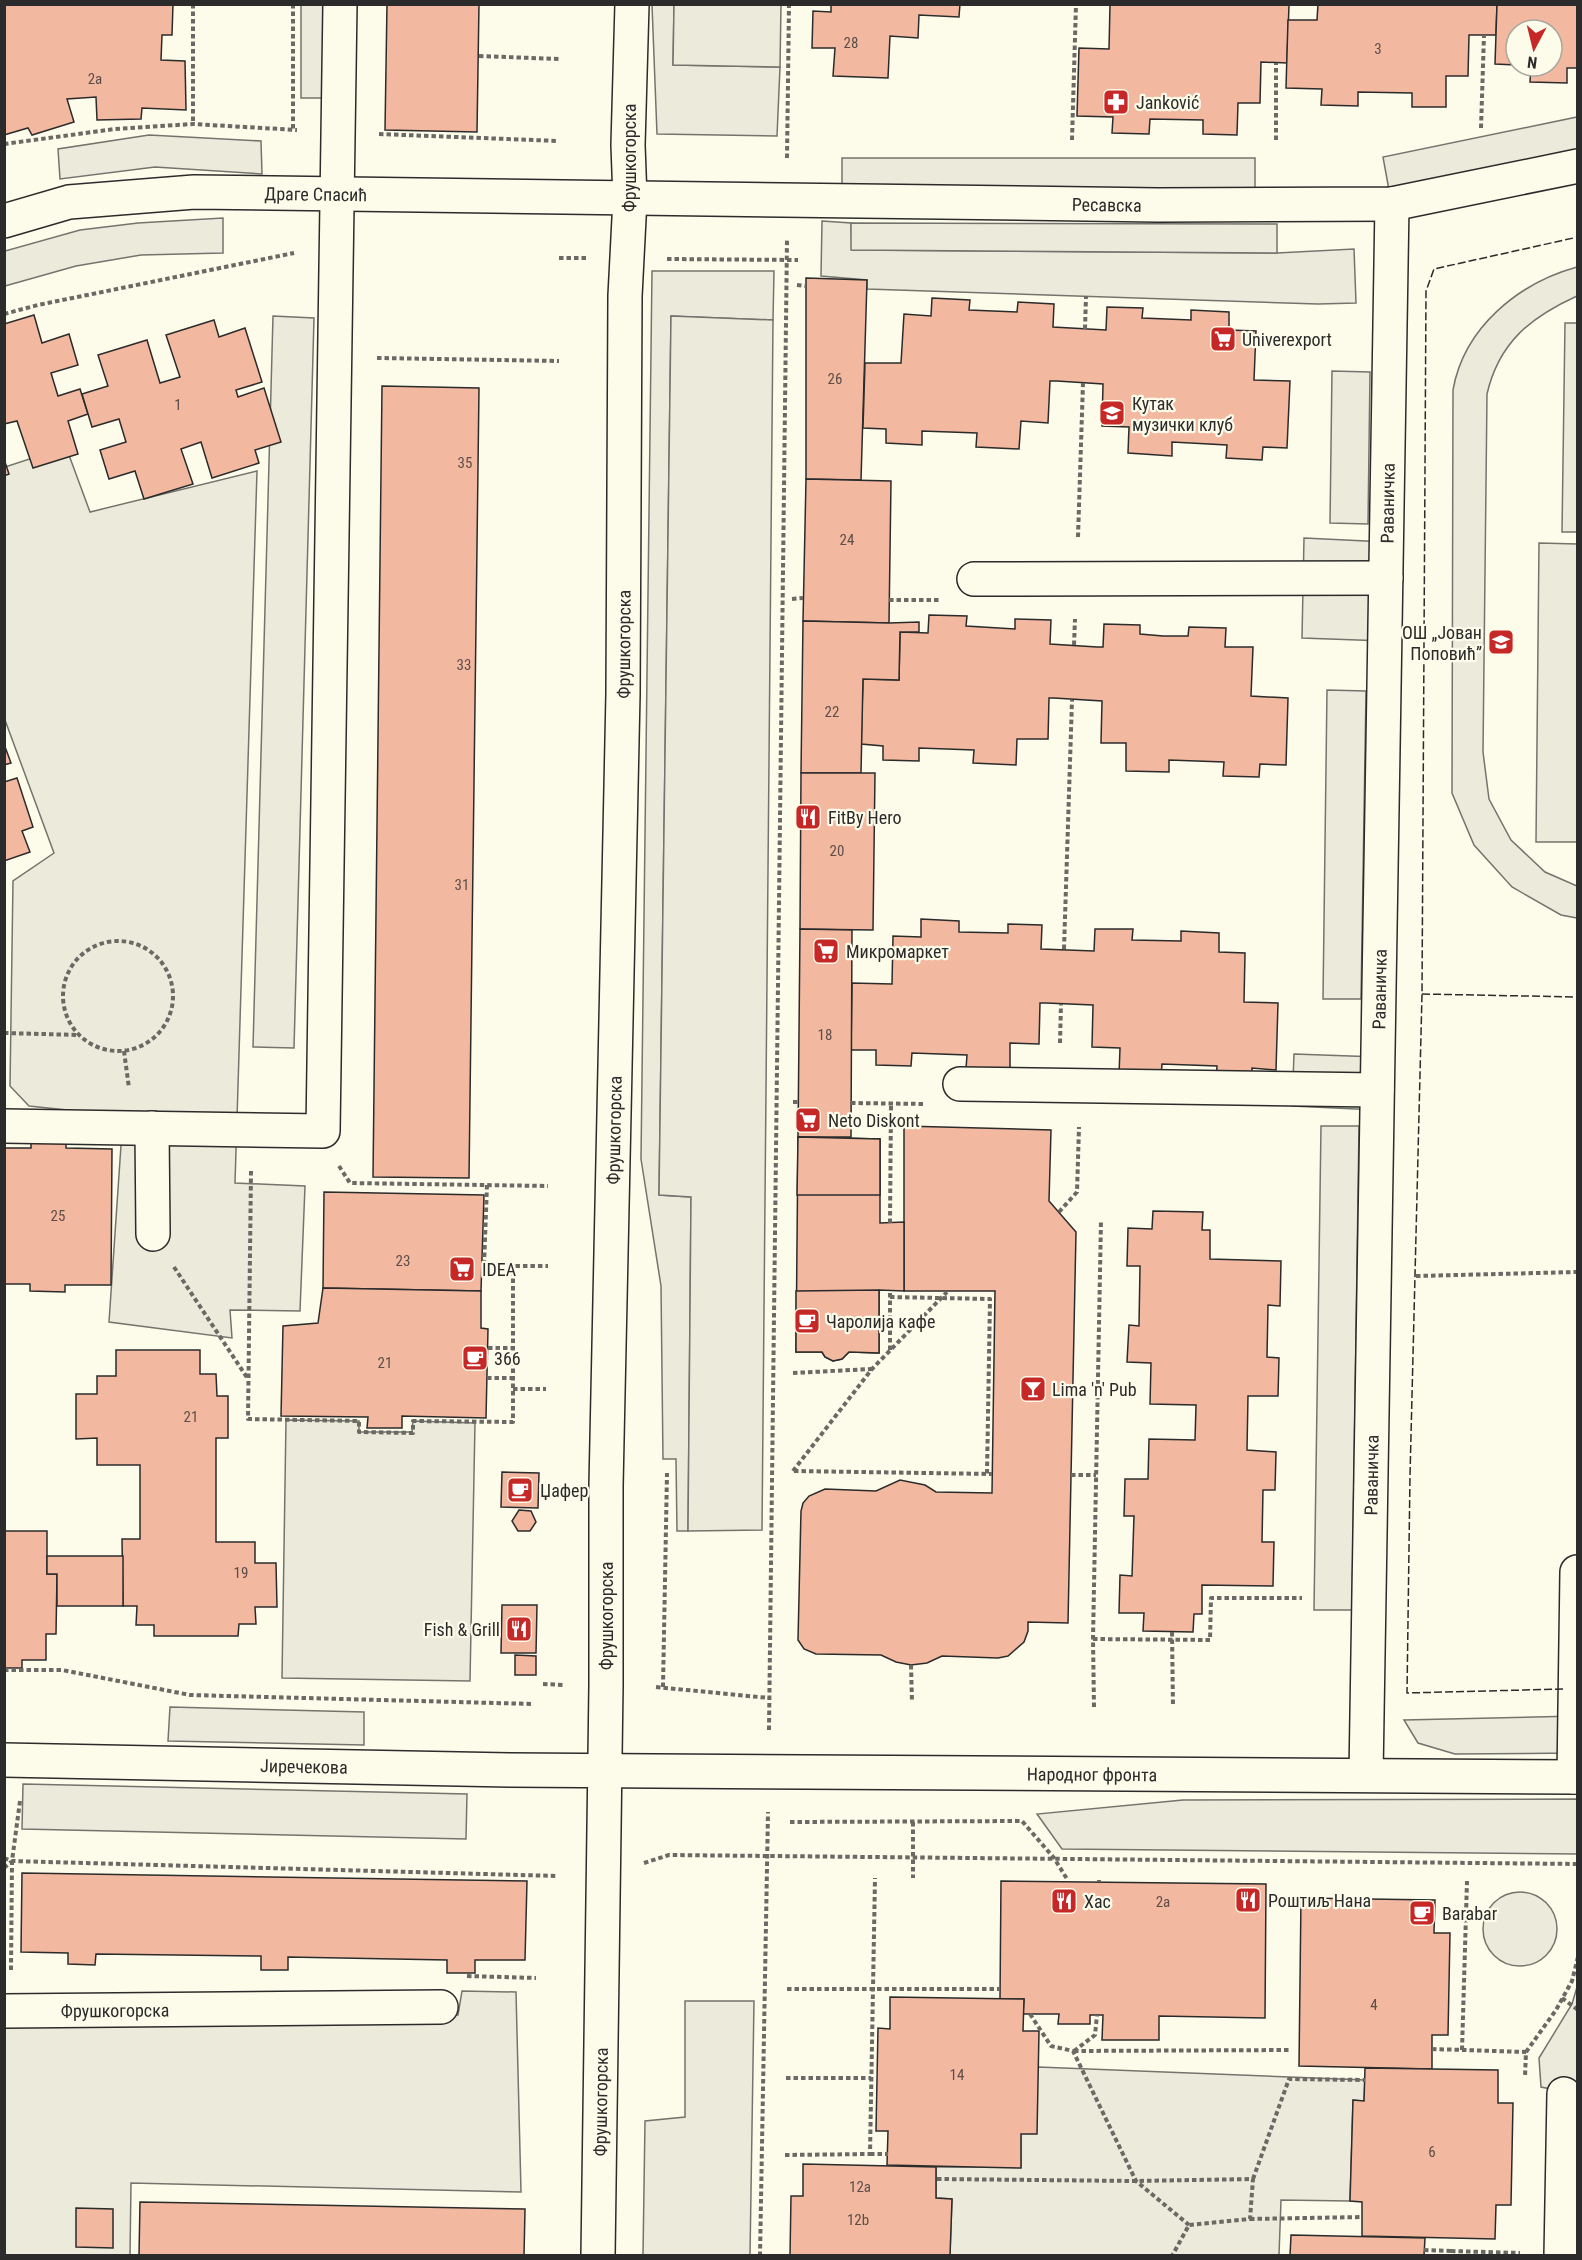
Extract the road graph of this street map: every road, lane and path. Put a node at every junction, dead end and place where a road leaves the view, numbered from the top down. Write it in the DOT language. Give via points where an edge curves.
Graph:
graph roads {
  1 [pos="193,4"];
  2 [pos="293,4"];
  3 [pos="340,4"];
  4 [pos="632,4"];
  5 [pos="789,4"];
  6 [pos="1076,4"];
  7 [pos="1484,35"];
  8 [pos="479,56"];
  9 [pos="560,58"];
  10 [pos="1276,63"];
  11 [pos="193,124"];
  12 [pos="1481,128"];
  13 [pos="293,130"];
  14 [pos="338,133"];
  15 [pos="1072,140"];
  16 [pos="1276,140"];
  17 [pos="558,141"];
  18 [pos="4,144"];
  19 [pos="1578,166"];
  20 [pos="337,194"];
  21 [pos="630,199"];
  22 [pos="789,199"];
  23 [pos="1392,204"];
  24 [pos="4,221"];
  25 [pos="337,239"];
  26 [pos="558,258"];
  27 [pos="627,258"];
  28 [pos="786,260"];
  29 [pos="798,260"];
  30 [pos="797,285"];
  31 [pos="806,286"];
  32 [pos="1086,296"];
  33 [pos="4,314"];
  34 [pos="1084,329"];
  35 [pos="335,358"];
  36 [pos="559,361"];
  37 [pos="1083,383"];
  38 [pos="1077,578"];
  39 [pos="1386,578"];
  40 [pos="974,579"];
  41 [pos="803,598"];
  42 [pos="792,599"];
  43 [pos="1074,645"];
  44 [pos="1072,700"];
  45 [pos="1064,949"];
  46 [pos="4,1033"];
  47 [pos="79,1035"];
  48 [pos="960,1084"];
  49 [pos="1377,1090"];
  50 [pos="891,1104"];
  51 [pos="4,1126"];
  52 [pos="152,1128"];
  53 [pos="333,1158"];
  54 [pos="251,1170"];
  55 [pos="487,1185"];
  56 [pos="549,1186"];
  57 [pos="1101,1220"];
  58 [pos="890,1223"];
  59 [pos="153,1234"];
  60 [pos="513,1266"];
  61 [pos="548,1266"];
  62 [pos="1578,1272"];
  63 [pos="1374,1275"];
  64 [pos="947,1292"];
  65 [pos="942,1297"];
  66 [pos="488,1348"];
  67 [pos="513,1348"];
  68 [pos="890,1351"];
  69 [pos="872,1369"];
  70 [pos="793,1373"];
  71 [pos="487,1378"];
  72 [pos="513,1378"];
  73 [pos="249,1379"];
  74 [pos="513,1389"];
  75 [pos="546,1389"];
  76 [pos="667,1473"];
  77 [pos="1071,1475"];
  78 [pos="1096,1475"];
  79 [pos="1577,1572"];
  80 [pos="1302,1598"];
  81 [pos="1172,1632"];
  82 [pos="1094,1640"];
  83 [pos="1172,1640"];
  84 [pos="911,1665"];
  85 [pos="4,1670"];
  86 [pos="656,1687"];
  87 [pos="663,1687"];
  88 [pos="769,1698"];
  89 [pos="912,1702"];
  90 [pos="534,1704"];
  91 [pos="1094,1707"];
  92 [pos="1173,1707"];
  93 [pos="18,1760"];
  94 [pos="605,1771"];
  95 [pos="769,1771"];
  96 [pos="1366,1775"];
  97 [pos="1576,1777"];
  98 [pos="790,1822"];
  99 [pos="913,1822"];
  100 [pos="669,1855"];
  101 [pos="766,1856"];
  102 [pos="4,1857"];
  103 [pos="913,1857"];
  104 [pos="1054,1858"];
  105 [pos="12,1861"];
  106 [pos="1578,1864"];
  107 [pos="4,1868"];
  108 [pos="556,1876"];
  109 [pos="875,1878"];
  110 [pos="913,1878"];
  111 [pos="1067,1879"];
  112 [pos="1467,1881"];
  113 [pos="1578,1957"];
  114 [pos="11,1972"];
  115 [pos="462,1976"];
  116 [pos="536,1978"];
  117 [pos="787,1989"];
  118 [pos="872,1989"];
  119 [pos="1000,1989"];
  120 [pos="1562,1998"];
  121 [pos="441,2007"];
  122 [pos="1578,2010"];
  123 [pos="4,2011"];
  124 [pos="1030,2014"];
  125 [pos="1096,2015"];
  126 [pos="1432,2049"];
  127 [pos="1289,2050"];
  128 [pos="1462,2050"];
  129 [pos="1073,2051"];
  130 [pos="1526,2052"];
  131 [pos="786,2078"];
  132 [pos="871,2078"];
  133 [pos="1365,2080"];
  134 [pos="1525,2083"];
  135 [pos="1564,2094"];
  136 [pos="870,2154"];
  137 [pos="888,2154"];
  138 [pos="785,2155"];
  139 [pos="937,2179"];
  140 [pos="1253,2179"];
  141 [pos="1136,2181"];
  142 [pos="1362,2217"];
  143 [pos="1250,2219"];
  144 [pos="1189,2224"];
  145 [pos="1424,2250"];
  146 [pos="1451,2253"];
  147 [pos="1520,2253"];
  148 [pos="598,2256"];
  149 [pos="760,2256"];
  150 [pos="1172,2256"];
  151 [pos="1562,2256"];
  1 -- 11 [label="path"];
  2 -- 13 [label="path"];
  3 -- 14 [label="street"];
  4 -- 21 [label="street, Фрушкогорска"];
  5 -- 22 [label="path"];
  6 -- 15 [label="path"];
  7 -- 12 [label="path"];
  8 -- 9 [label="path"];
  10 -- 16 [label="path"];
  11 -- 13 [label="path"];
  11 -- 18 [label="path" via="105,130"];
  13 -- 14 [label="path"];
  14 -- 17 [label="path"];
  14 -- 20 [label="street"];
  19 -- 23 [label="street, Ресавска"];
  20 -- 21 [label="street, Драге Спасић"];
  20 -- 24 [label="street, Драге Спасић" via="194,192 69,202"];
  20 -- 25 [label="street"];
  21 -- 22 [label="street, Ресавска"];
  21 -- 27 [label="street, Фрушкогорска"];
  22 -- 23 [label="street, Ресавска"];
  22 -- 28 [label="path"];
  23 -- 39 [label="street, Раваничка"];
  25 -- 33 [label="path" via="323,248"];
  25 -- 35 [label="street"];
  26 -- 27 [label="path"];
  27 -- 28 [label="path"];
  27 -- 94 [label="street, Фрушкогорска" via="623,694 606,1474"];
  28 -- 29 [label="path"];
  28 -- 88 [label="path"];
  30 -- 31 [label="path"];
  32 -- 34 [label="path"];
  35 -- 36 [label="path"];
  35 -- 52 [label="street" via="323,1131"];
  37 -- 38 [label="path"];
  38 -- 39 [label="street"];
  38 -- 40 [label="street"];
  38 -- 43 [label="path"];
  39 -- 49 [label="street, Раваничка"];
  41 -- 42 [label="path"];
  44 -- 45 [label="path"];
  46 -- 47 [label="path"];
  47 -- 47 [label="path" via="108,1050 124,1051 157,1036 173,1003 172,984 153,953 137,944 118,941 84,952 71,967 64,984 68,1020"];
  48 -- 49 [label="street"];
  49 -- 63 [label="street, Раваничка"];
  50 -- 58 [label="path"];
  51 -- 52 [label="street"];
  52 -- 59 [label="street"];
  53 -- 55 [label="path" via="350,1183"];
  54 -- 73 [label="path"];
  55 -- 56 [label="path"];
  55 -- 60 [label="path" via="484,1266"];
  57 -- 78 [label="path"];
  59 -- 73 [label="path"];
  60 -- 61 [label="path"];
  60 -- 67 [label="path"];
  62 -- 63 [label="path"];
  63 -- 96 [label="street, Раваничка"];
  64 -- 65 [label="path"];
  65 -- 68 [label="path"];
  65 -- 68 [label="path" via="890,1294"];
  65 -- 69 [label="path" via="990,1299 989,1474 793,1471"];
  66 -- 67 [label="path"];
  67 -- 72 [label="path"];
  68 -- 69 [label="path"];
  69 -- 70 [label="path"];
  71 -- 72 [label="path"];
  72 -- 74 [label="path"];
  73 -- 74 [label="path" via="248,1419 359,1421 359,1432 413,1432 413,1421 513,1422"];
  74 -- 75 [label="path"];
  76 -- 87 [label="path"];
  77 -- 78 [label="path"];
  78 -- 82 [label="path"];
  79 -- 97 [label="street"];
  80 -- 83 [label="path" via="1211,1598 1210,1640"];
  81 -- 83 [label="path"];
  82 -- 83 [label="path"];
  82 -- 91 [label="path"];
  83 -- 92 [label="path"];
  84 -- 89 [label="path"];
  85 -- 90 [label="path" via="62,1670 190,1695"];
  86 -- 87 [label="path"];
  87 -- 88 [label="path"];
  88 -- 95 [label="path"];
  93 -- 94 [label="street, Јиречекова"];
  93 -- 105 [label="path" via="23,1784"];
  94 -- 95 [label="street, Народног фронта"];
  94 -- 148 [label="street, Фрушкогорска"];
  95 -- 96 [label="street, Народног фронта"];
  95 -- 101 [label="path"];
  96 -- 97 [label="street, Народног фронта"];
  98 -- 99 [label="path"];
  99 -- 103 [label="path"];
  99 -- 104 [label="path" via="1023,1821"];
  100 -- 101 [label="path"];
  101 -- 103 [label="path"];
  101 -- 149 [label="path"];
  102 -- 105 [label="path"];
  103 -- 104 [label="path"];
  103 -- 110 [label="path"];
  104 -- 106 [label="path"];
  104 -- 111 [label="path"];
  105 -- 107 [label="path"];
  105 -- 108 [label="path"];
  105 -- 114 [label="path"];
  109 -- 118 [label="path"];
  112 -- 128 [label="path"];
  113 -- 120 [label="path" via="1572,1981"];
  115 -- 116 [label="path"];
  117 -- 118 [label="path"];
  118 -- 119 [label="path"];
  118 -- 132 [label="path"];
  120 -- 122 [label="path"];
  120 -- 130 [label="path"];
  121 -- 123 [label="street, Фрушкогорска"];
  124 -- 129 [label="path" via="1051,2046"];
  125 -- 129 [label="path" via="1095,2035"];
  126 -- 128 [label="path"];
  127 -- 129 [label="path"];
  128 -- 130 [label="path"];
  129 -- 141 [label="path"];
  130 -- 134 [label="path"];
  131 -- 132 [label="path"];
  132 -- 136 [label="path"];
  133 -- 140 [label="path" via="1289,2079"];
  135 -- 151 [label="street"];
  136 -- 137 [label="path"];
  136 -- 138 [label="path"];
  139 -- 141 [label="path"];
  140 -- 141 [label="path"];
  140 -- 143 [label="path"];
  141 -- 144 [label="path"];
  142 -- 143 [label="path"];
  143 -- 144 [label="path"];
  144 -- 150 [label="path"];
  145 -- 146 [label="path"];
  146 -- 147 [label="path"];
}
